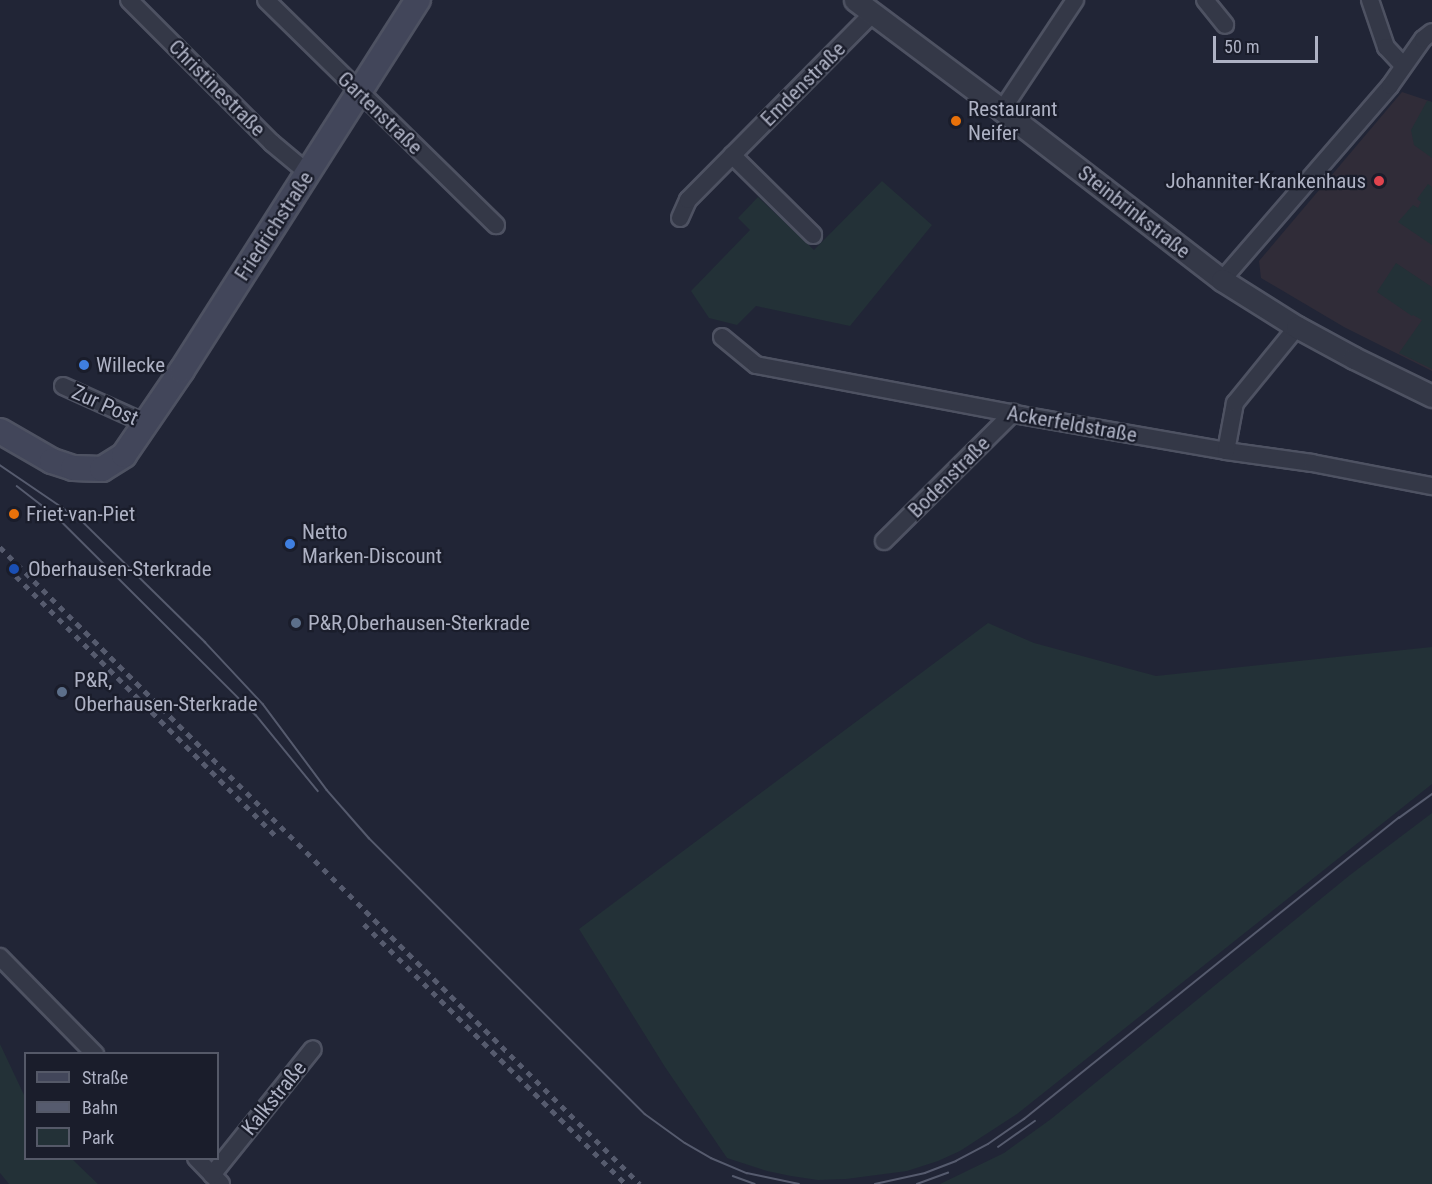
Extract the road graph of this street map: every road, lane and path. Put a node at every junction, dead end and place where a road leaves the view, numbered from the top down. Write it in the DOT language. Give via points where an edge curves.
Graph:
graph roads {
  1 [pos="129,0"];
  2 [pos="266,0"];
  3 [pos="418,0"];
  4 [pos="855,0"];
  5 [pos="1076,0"];
  6 [pos="1205,0"];
  7 [pos="1370,0"];
  8 [pos="873,13"];
  9 [pos="1226,25"];
  10 [pos="1432,32"];
  11 [pos="1403,65"];
  12 [pos="358,93"];
  13 [pos="1002,110"];
  14 [pos="732,155"];
  15 [pos="308,173"];
  16 [pos="680,218"];
  17 [pos="496,225"];
  18 [pos="813,235"];
  19 [pos="1222,280"];
  20 [pos="1297,327"];
  21 [pos="722,337"];
  22 [pos="63,386"];
  23 [pos="1432,396"];
  24 [pos="1013,413"];
  25 [pos="147,424"];
  26 [pos="0,431"];
  27 [pos="1226,451"];
  28 [pos="1432,486"];
  29 [pos="884,541"];
  30 [pos="0,957"];
  31 [pos="313,1049"];
  32 [pos="94,1052"];
  33 [pos="198,1160"];
  34 [pos="217,1180"];
  1 -- 15 [label="street, Christinestraße" via="272,143"];
  2 -- 12 [label="street, Gartenstraße"];
  3 -- 12 [label="main road, Friedrichstraße"];
  4 -- 8 [label="street, Steinbrinkstraße"];
  5 -- 13 [label="street"];
  6 -- 9 [label="street"];
  7 -- 11 [label="street" via="1386,47"];
  8 -- 13 [label="street, Steinbrinkstraße"];
  8 -- 14 [label="street, Emdenstraße"];
  10 -- 11 [label="street"];
  11 -- 19 [label="street" via="1390,86"];
  12 -- 15 [label="main road, Friedrichstraße"];
  12 -- 17 [label="street, Gartenstraße"];
  13 -- 19 [label="street, Steinbrinkstraße"];
  14 -- 16 [label="street, Emdenstraße" via="688,200"];
  14 -- 18 [label="street"];
  15 -- 25 [label="main road, Friedrichstraße"];
  19 -- 20 [label="street, Steinbrinkstraße"];
  20 -- 23 [label="street, Steinbrinkstraße"];
  20 -- 27 [label="street" via="1235,403"];
  21 -- 24 [label="street, Ackerfeldstraße" via="756,365"];
  22 -- 25 [label="street, Zur Post"];
  24 -- 27 [label="street, Ackerfeldstraße"];
  24 -- 29 [label="street, Bodenstraße"];
  25 -- 26 [label="main road, Friedrichstraße" via="128,451 107,467 89,470 52,461"];
  27 -- 28 [label="street, Ackerfeldstraße"];
  30 -- 32 [label="street"];
  31 -- 34 [label="street, Kalkstraße"];
  33 -- 34 [label="street"];
}
